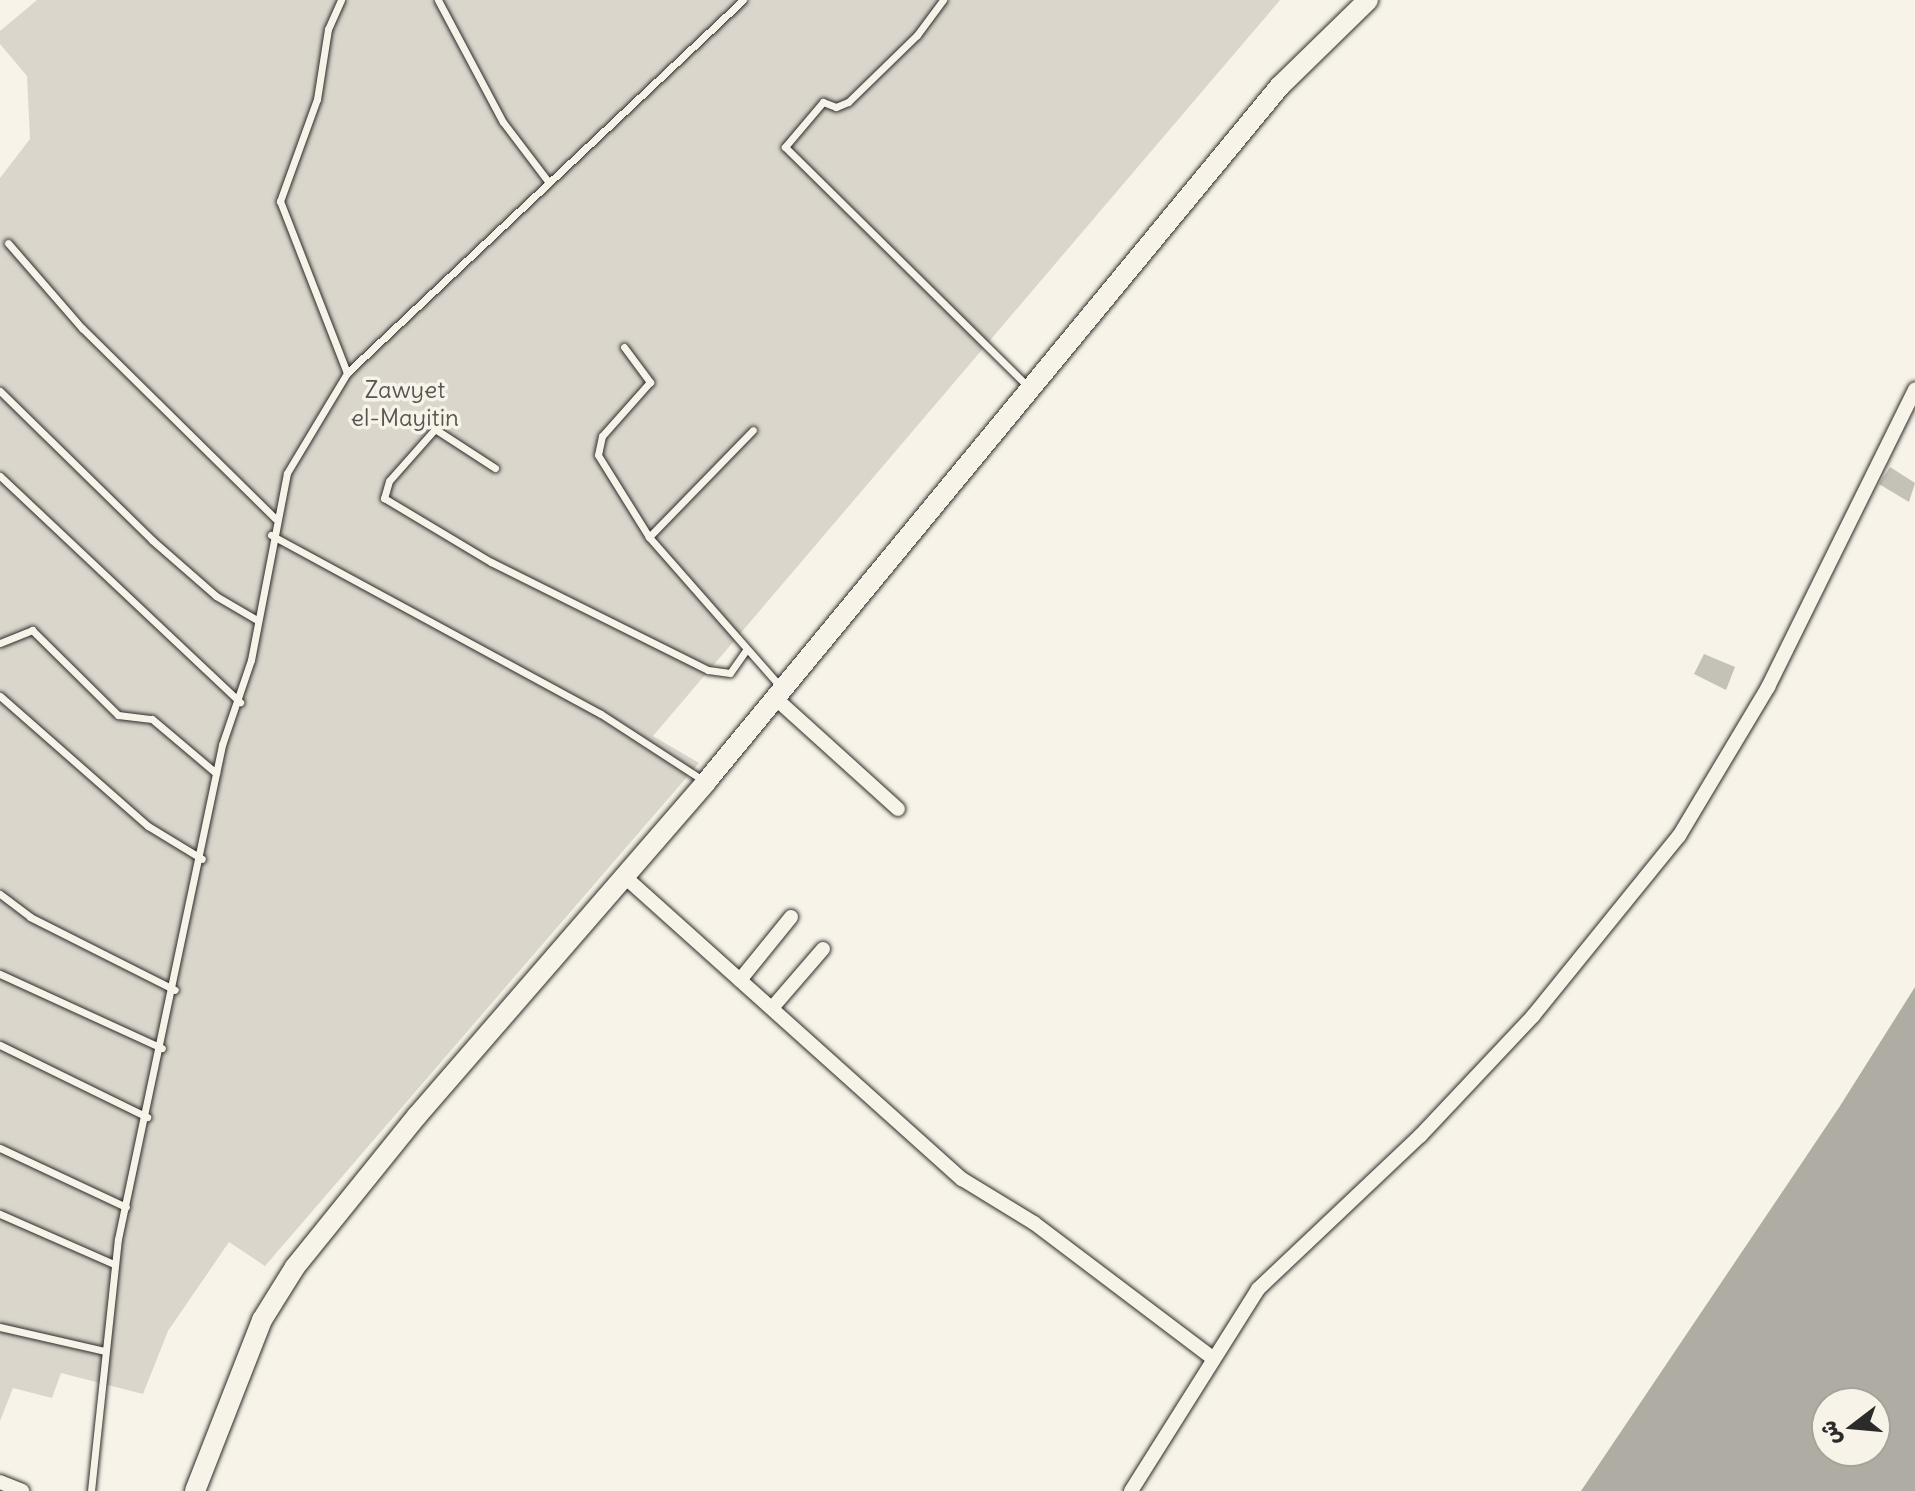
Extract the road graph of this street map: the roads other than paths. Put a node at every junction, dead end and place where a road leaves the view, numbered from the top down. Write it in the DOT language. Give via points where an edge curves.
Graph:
graph roads {
  1 [pos="341,0"];
  2 [pos="438,0"];
  3 [pos="743,0"];
  4 [pos="943,0"];
  5 [pos="1368,0"];
  6 [pos="547,180"];
  7 [pos="8,243"];
  8 [pos="624,347"];
  9 [pos="347,373"];
  10 [pos="1028,387"];
  11 [pos="1915,389"];
  12 [pos="0,391"];
  13 [pos="753,430"];
  14 [pos="495,468"];
  15 [pos="0,476"];
  16 [pos="275,518"];
  17 [pos="271,535"];
  18 [pos="649,537"];
  19 [pos="257,620"];
  20 [pos="0,643"];
  21 [pos="747,649"];
  22 [pos="778,692"];
  23 [pos="0,696"];
  24 [pos="240,702"];
  25 [pos="216,773"];
  26 [pos="706,782"];
  27 [pos="898,809"];
  28 [pos="202,859"];
  29 [pos="625,877"];
  30 [pos="0,894"];
  31 [pos="791,917"];
  32 [pos="823,949"];
  33 [pos="0,974"];
  34 [pos="740,980"];
  35 [pos="175,990"];
  36 [pos="772,1008"];
  37 [pos="0,1045"];
  38 [pos="162,1048"];
  39 [pos="147,1117"];
  40 [pos="0,1148"];
  41 [pos="126,1207"];
  42 [pos="0,1214"];
  43 [pos="114,1264"];
  44 [pos="0,1327"];
  45 [pos="105,1351"];
  46 [pos="1211,1357"];
  47 [pos="0,1482"];
  48 [pos="22,1491"];
  49 [pos="91,1491"];
  50 [pos="195,1491"];
  51 [pos="1131,1491"];
  1 -- 9 [label="lane" via="328,29 317,99 280,201"];
  2 -- 6 [label="lane" via="503,122"];
  3 -- 6 [label="lane"];
  4 -- 10 [label="lane" via="917,35 848,102 836,107 823,102 785,147"];
  5 -- 10 [label="main road" via="1280,86"];
  6 -- 9 [label="lane"];
  7 -- 16 [label="lane" via="93,339"];
  8 -- 18 [label="lane" via="650,382 602,436 598,455"];
  9 -- 16 [label="lane" via="298,450"];
  10 -- 22 [label="main road"];
  11 -- 46 [label="street" via="1768,687 1645,883 1572,973 1420,1136 1277,1267"];
  12 -- 19 [label="lane" via="152,540 216,596"];
  13 -- 18 [label="lane"];
  14 -- 21 [label="lane" via="435,429 389,481 384,498 491,562 708,670 730,673"];
  15 -- 24 [label="lane"];
  16 -- 17 [label="lane"];
  17 -- 19 [label="lane"];
  17 -- 26 [label="lane" via="601,714"];
  18 -- 21 [label="lane"];
  19 -- 24 [label="lane"];
  20 -- 25 [label="lane" via="32,630 118,715 152,719"];
  21 -- 22 [label="lane"];
  22 -- 26 [label="main road"];
  22 -- 27 [label="street"];
  23 -- 28 [label="lane" via="148,826"];
  24 -- 25 [label="lane"];
  25 -- 28 [label="lane"];
  26 -- 29 [label="main road"];
  28 -- 35 [label="lane"];
  29 -- 34 [label="street"];
  29 -- 50 [label="main road" via="295,1267 262,1320"];
  30 -- 35 [label="lane" via="30,917"];
  31 -- 34 [label="street"];
  32 -- 36 [label="street"];
  33 -- 38 [label="lane"];
  34 -- 36 [label="street"];
  35 -- 38 [label="lane"];
  36 -- 46 [label="street" via="962,1179 1034,1223"];
  37 -- 39 [label="lane"];
  38 -- 39 [label="lane"];
  39 -- 41 [label="lane"];
  40 -- 41 [label="lane"];
  41 -- 43 [label="lane"];
  42 -- 43 [label="lane"];
  43 -- 45 [label="lane"];
  44 -- 45 [label="lane"];
  45 -- 49 [label="lane"];
  46 -- 51 [label="street"];
  47 -- 48 [label="street"];
}
